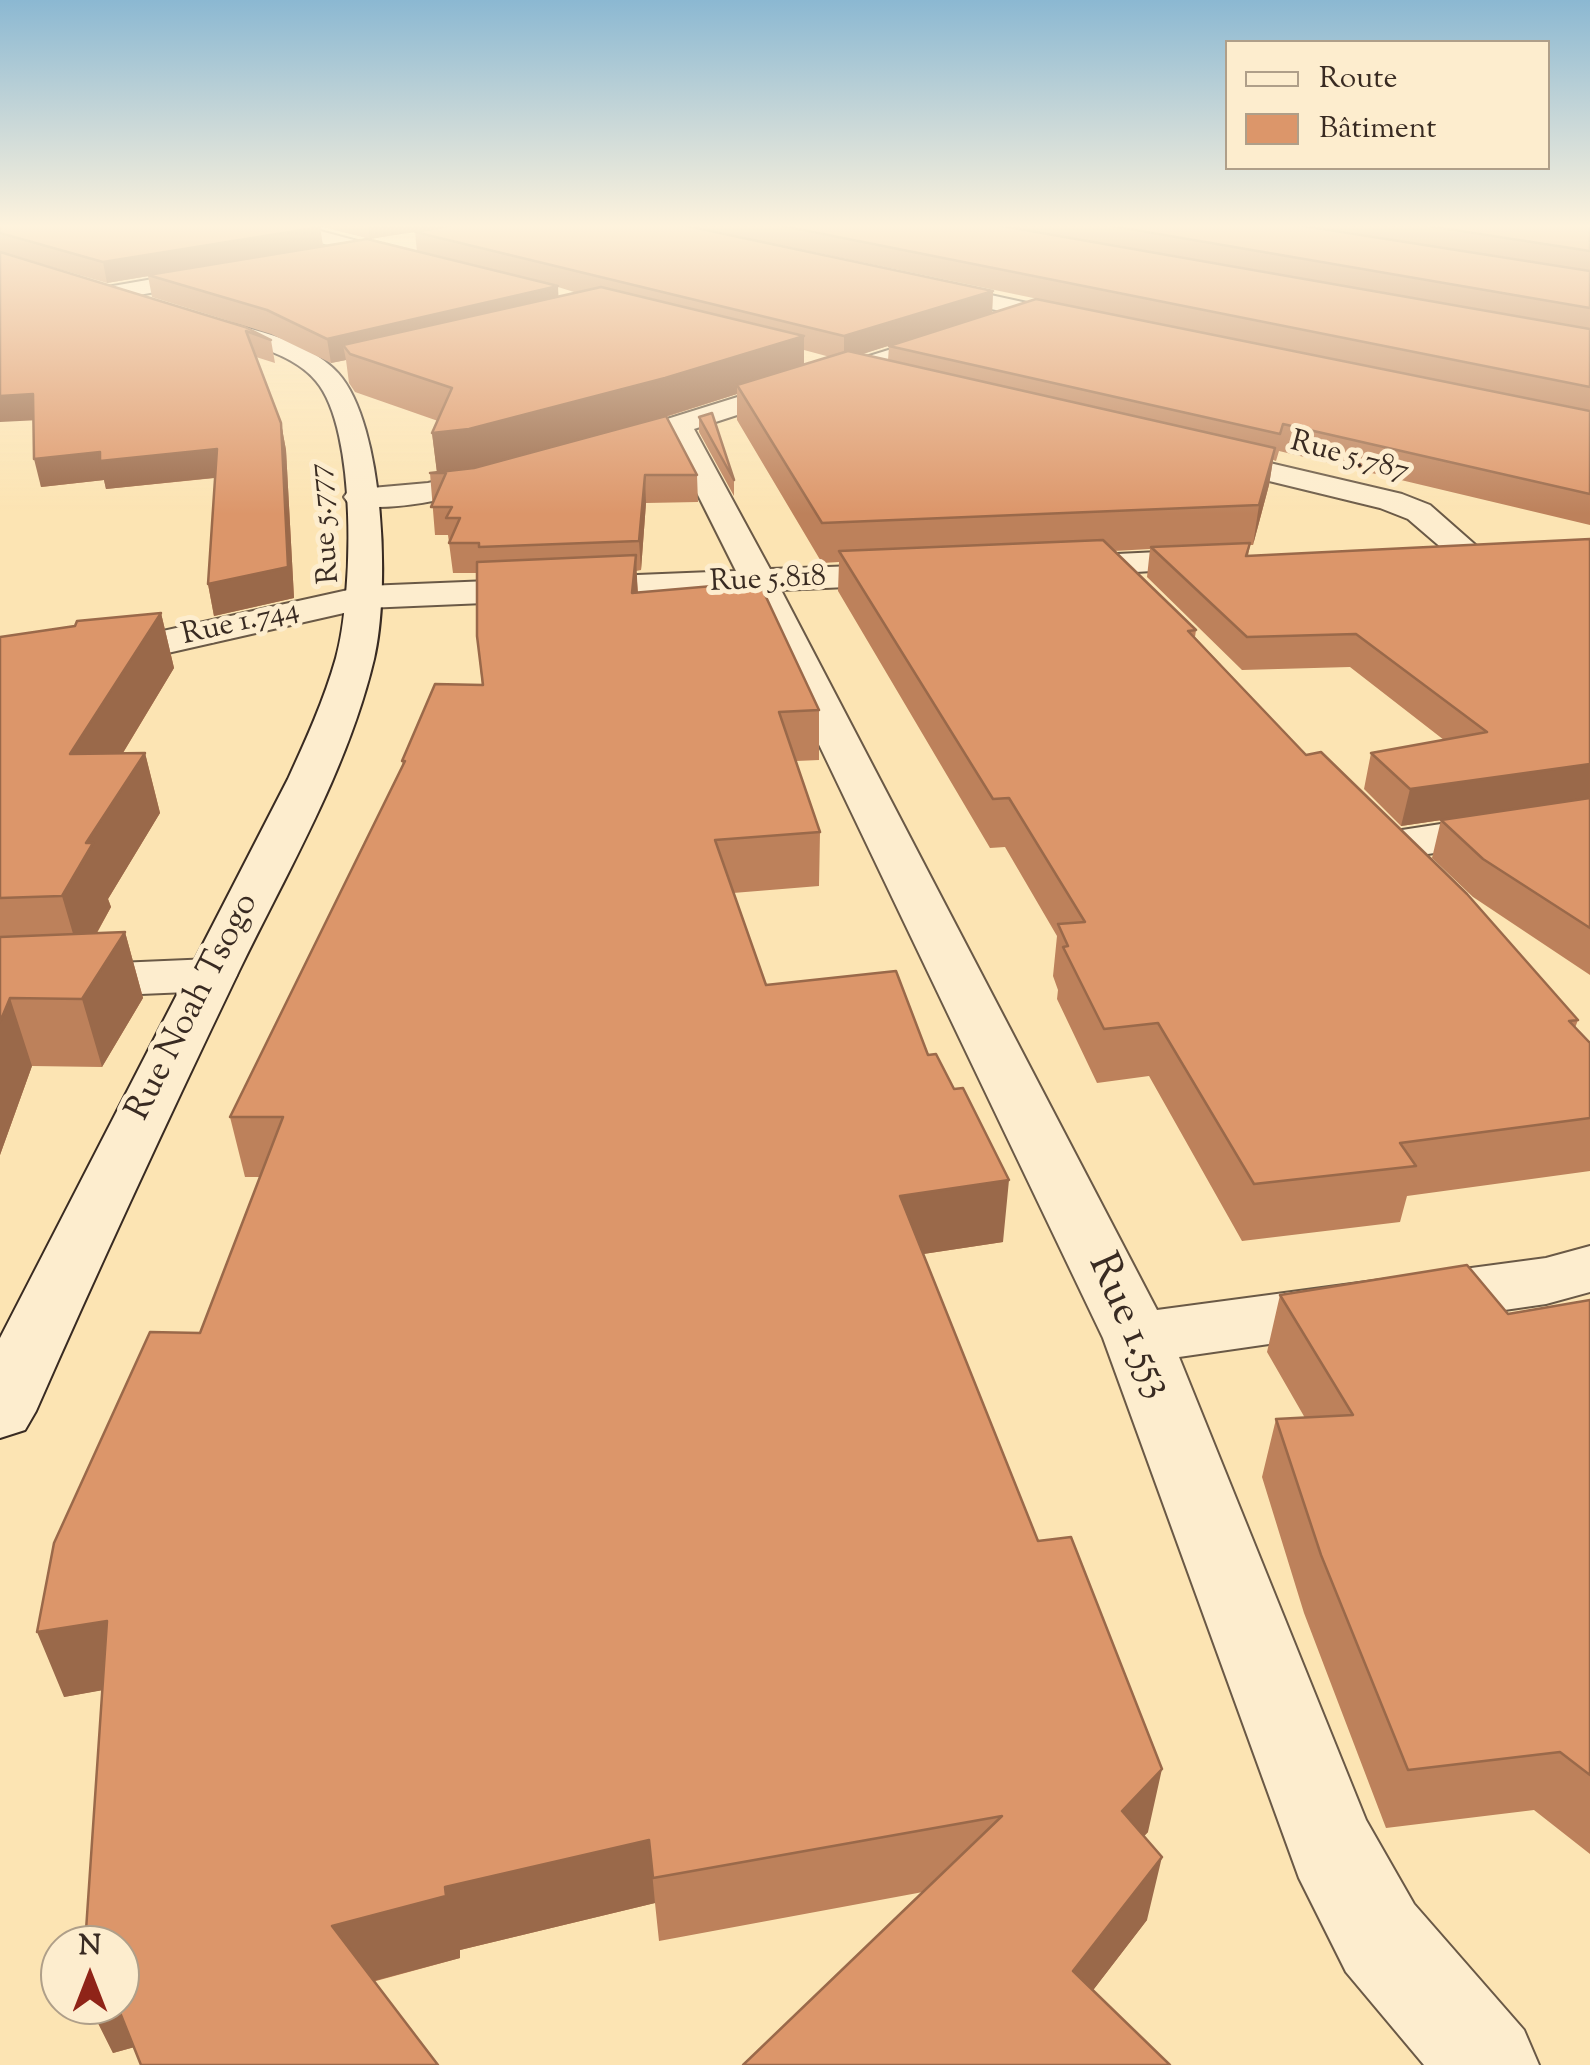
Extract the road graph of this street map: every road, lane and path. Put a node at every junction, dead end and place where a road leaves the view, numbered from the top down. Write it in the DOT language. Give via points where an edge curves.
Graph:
graph roads {
  1 [pos="193,321"];
  2 [pos="1000,321"];
  3 [pos="1082,321"];
  4 [pos="1109,327"];
  5 [pos="790,357"];
  6 [pos="846,372"];
  7 [pos="902,385"];
  8 [pos="678,426"];
  9 [pos="622,442"];
  10 [pos="1166,448"];
  11 [pos="531,468"];
  12 [pos="360,498"];
  13 [pos="1499,547"];
  14 [pos="1463,549"];
  15 [pos="1404,551"];
  16 [pos="1246,558"];
  17 [pos="1108,564"];
  18 [pos="1030,568"];
  19 [pos="953,572"];
  20 [pos="760,583"];
  21 [pos="366,597"];
  22 [pos="1150,606"];
  23 [pos="0,679"];
  24 [pos="1590,815"];
  25 [pos="1429,886"];
  26 [pos="212,975"];
  27 [pos="0,984"];
  28 [pos="1590,1269"];
  29 [pos="1137,1338"];
  30 [pos="0,1411"];
  31 [pos="1489,2065"];
  1 -- 12 [label="street, Rue 5.777" via="337,374 360,470"];
  2 -- 6 [label="street"];
  3 -- 4 [label="street"];
  5 -- 6 [label="street"];
  6 -- 7 [label="street"];
  6 -- 8 [label="street"];
  8 -- 9 [label="street"];
  8 -- 20 [label="street, Rue 1.553"];
  10 -- 14 [label="street, Rue 5.787" via="1391,501 1419,512"];
  11 -- 12 [label="street" via="428,492"];
  12 -- 21 [label="street, Rue 5.777"];
  13 -- 14 [label="street"];
  14 -- 15 [label="street"];
  16 -- 17 [label="street"];
  17 -- 18 [label="street"];
  17 -- 22 [label="street"];
  19 -- 20 [label="street, Rue 5.818"];
  20 -- 21 [label="street, Rue 5.818"];
  20 -- 29 [label="street, Rue 1.553"];
  21 -- 23 [label="street, Rue 1.744"];
  21 -- 26 [label="street, Rue Noah Tsogo" via="356,658 314,770"];
  24 -- 25 [label="street" via="1374,832"];
  26 -- 27 [label="street"];
  26 -- 30 [label="street, Rue Noah Tsogo"];
  28 -- 29 [label="street" via="1546,1281"];
  29 -- 31 [label="street, Rue 1.553" via="1331,1847 1380,1938"];
}
